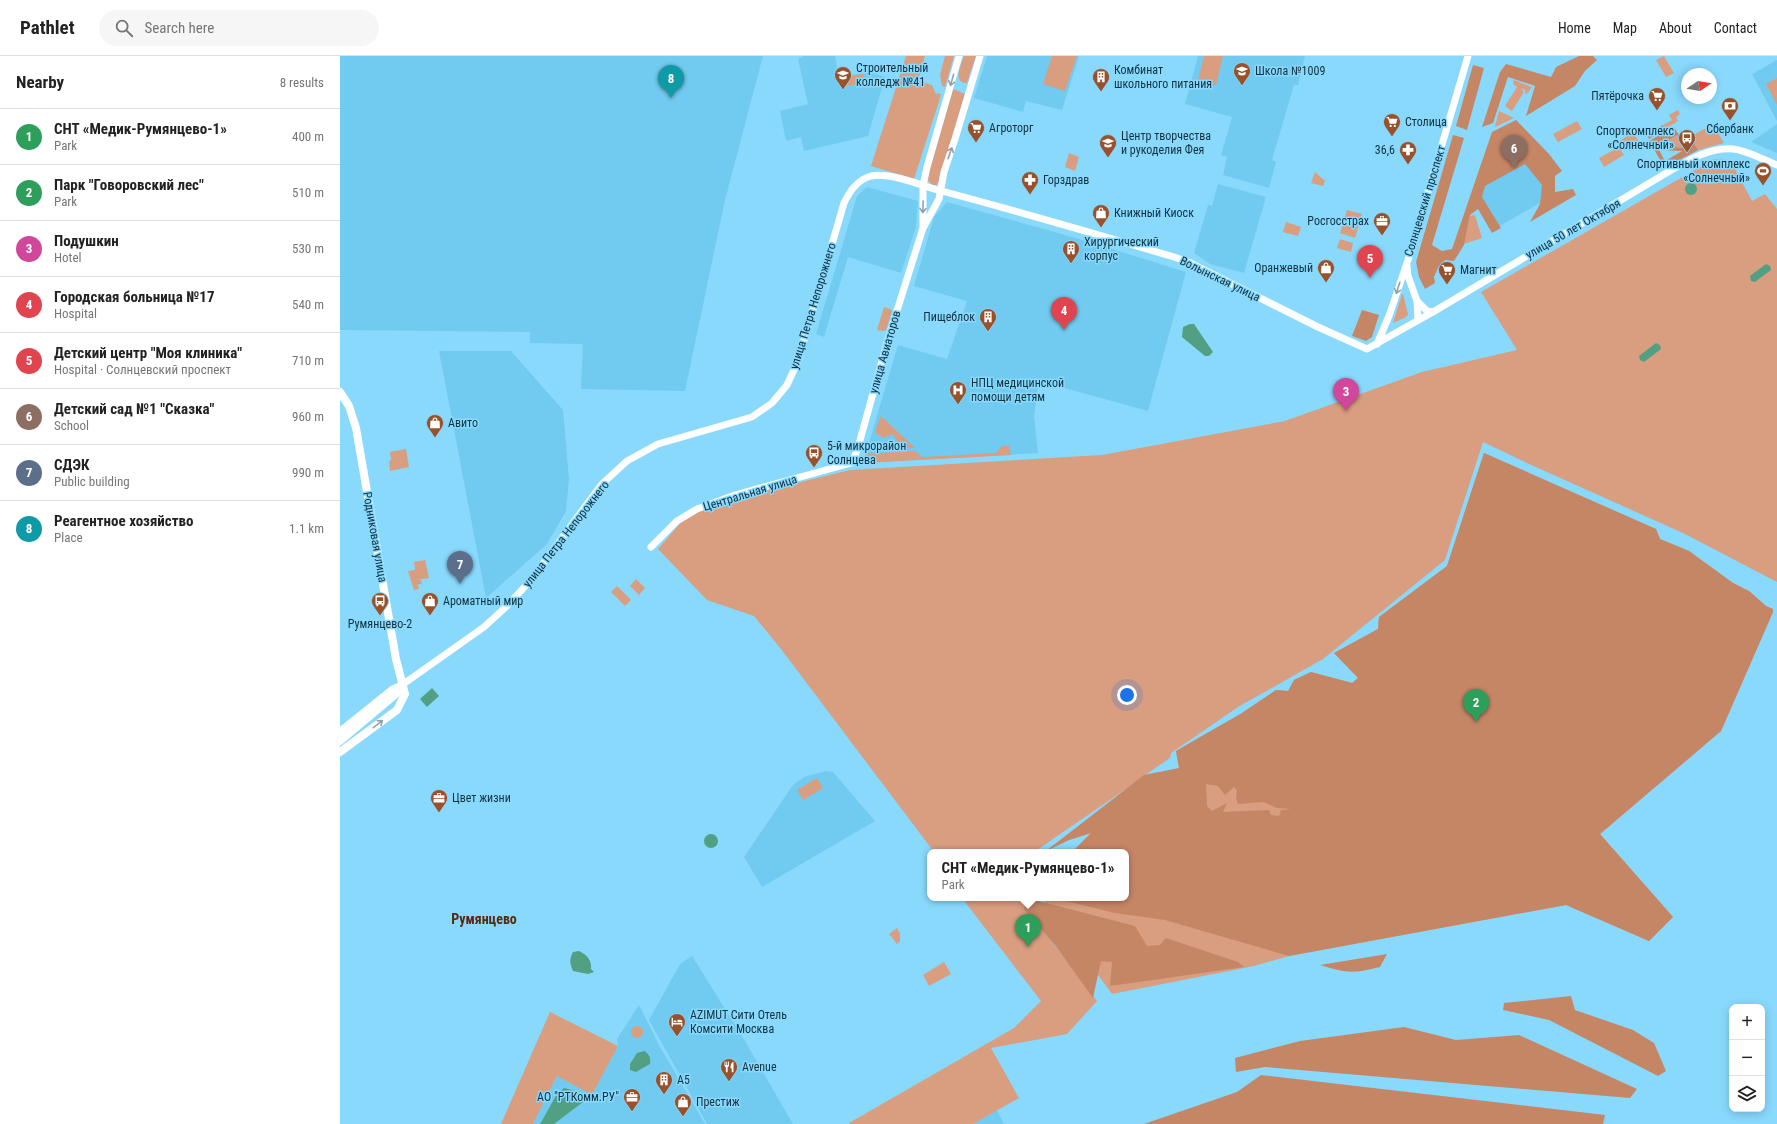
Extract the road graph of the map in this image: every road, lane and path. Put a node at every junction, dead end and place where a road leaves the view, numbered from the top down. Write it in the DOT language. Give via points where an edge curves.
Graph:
graph roads {
  1 [pos="959,56"];
  2 [pos="980,56"];
  3 [pos="1468,56"];
  4 [pos="1777,165"];
  5 [pos="923,186"];
  6 [pos="940,190"];
  7 [pos="923,228"];
  8 [pos="1408,260"];
  9 [pos="1417,301"];
  10 [pos="1433,312"];
  11 [pos="1389,316"];
  12 [pos="1418,320"];
  13 [pos="1394,335"];
  14 [pos="1377,344"];
  15 [pos="340,392"];
  16 [pos="838,467"];
  17 [pos="651,547"];
  18 [pos="402,685"];
  19 [pos="340,732"];
  20 [pos="340,741"];
  21 [pos="340,752"];
  1 -- 5 [label="street, улица Авиаторов, one-way"];
  6 -- 2 [label="street, улица Авиаторов, one-way"];
  3 -- 8 [label="street, Солнцевский проспект"];
  4 -- 10 [label="street, улица 50 лет Октября" via="1733,149 1716,150 1701,155 1668,172"];
  5 -- 6 [label="street"];
  5 -- 7 [label="street, улица Авиаторов, one-way"];
  5 -- 18 [label="street, улица Петра Непорожнего" via="879,175 866,178 850,190 798,361 787,385 772,403 752,417 658,444 627,461 602,484 530,581 507,606 484,627"];
  6 -- 7 [label="street, улица Авиаторов" via="939,199"];
  6 -- 14 [label="street, Волынская улица" via="1181,260 1364,349"];
  7 -- 16 [label="street, улица Авиаторов" via="857,451 851,463"];
  8 -- 9 [label="street" via="1408,276"];
  8 -- 11 [label="street, Солнцевский проспект, one-way"];
  9 -- 10 [label="street" via="1427,311"];
  9 -- 12 [label="street"];
  10 -- 12 [label="street, улица 50 лет Октября"];
  11 -- 13 [label="street" via="1389,330"];
  11 -- 14 [label="street, Солнцевский проспект"];
  12 -- 13 [label="street, улица 50 лет Октября"];
  13 -- 14 [label="street, улица 50 лет Октября"];
  15 -- 18 [label="main road, Родниковая улица" via="349,406 356,428"];
  16 -- 17 [label="street, Центральная улица" via="735,495 697,509 677,521"];
  18 -- 19 [label="main road, улица Петра Непорожнего" via="392,690"];
  18 -- 20 [label="main road, улица Петра Непорожнего" via="396,694"];
  21 -- 18 [label="main road, Родниковая улица, one-way" via="397,710 406,694"];
}
